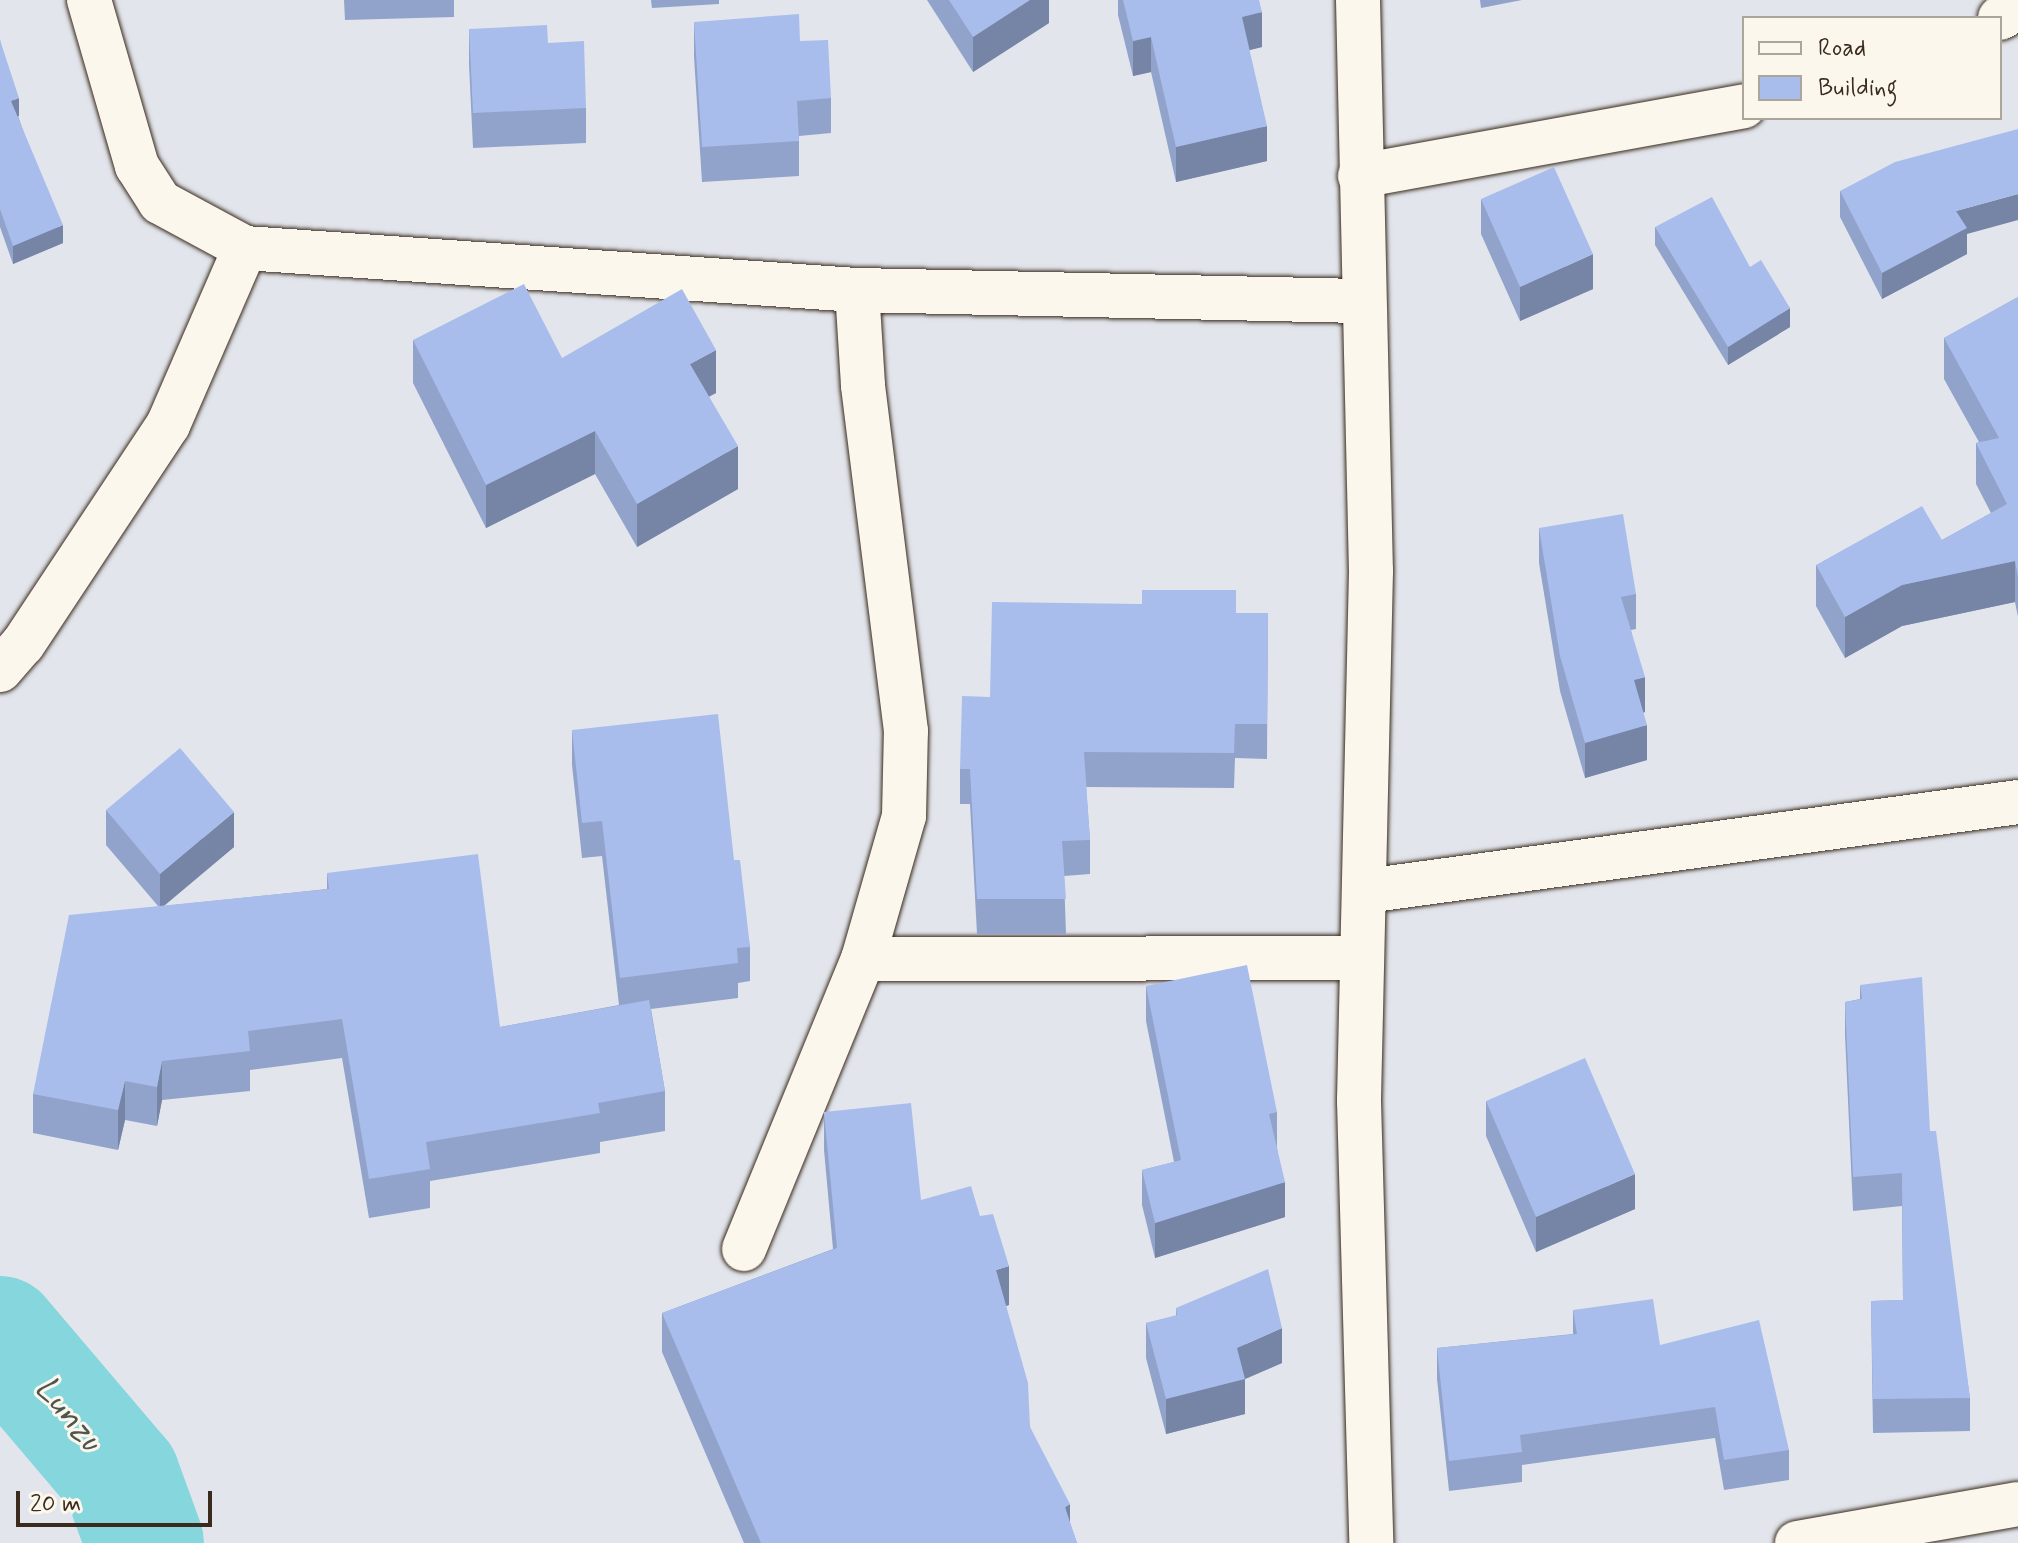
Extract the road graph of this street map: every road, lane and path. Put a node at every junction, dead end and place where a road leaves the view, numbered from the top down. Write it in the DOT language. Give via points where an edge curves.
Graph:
graph roads {
  1 [pos="89,0"];
  2 [pos="1358,0"];
  3 [pos="1742,106"];
  4 [pos="1360,176"];
  5 [pos="245,248"];
  6 [pos="857,290"];
  7 [pos="1361,301"];
  8 [pos="0,670"];
  9 [pos="2018,802"];
  10 [pos="1366,891"];
  11 [pos="1362,958"];
  12 [pos="863,959"];
  13 [pos="744,1249"];
  14 [pos="2018,1504"];
  15 [pos="1371,1543"];
  16 [pos="1797,1543"];
  1 -- 5 [label="street" via="145,178 160,202"];
  2 -- 4 [label="street"];
  3 -- 4 [label="street"];
  4 -- 7 [label="street"];
  5 -- 6 [label="street"];
  5 -- 8 [label="street" via="168,425 23,644"];
  6 -- 7 [label="street"];
  6 -- 12 [label="street" via="863,385 906,731 904,816"];
  7 -- 10 [label="street" via="1371,571"];
  9 -- 10 [label="street"];
  10 -- 11 [label="street"];
  11 -- 12 [label="street"];
  11 -- 15 [label="street" via="1359,1101"];
  12 -- 13 [label="street"];
  14 -- 16 [label="street"];
}
